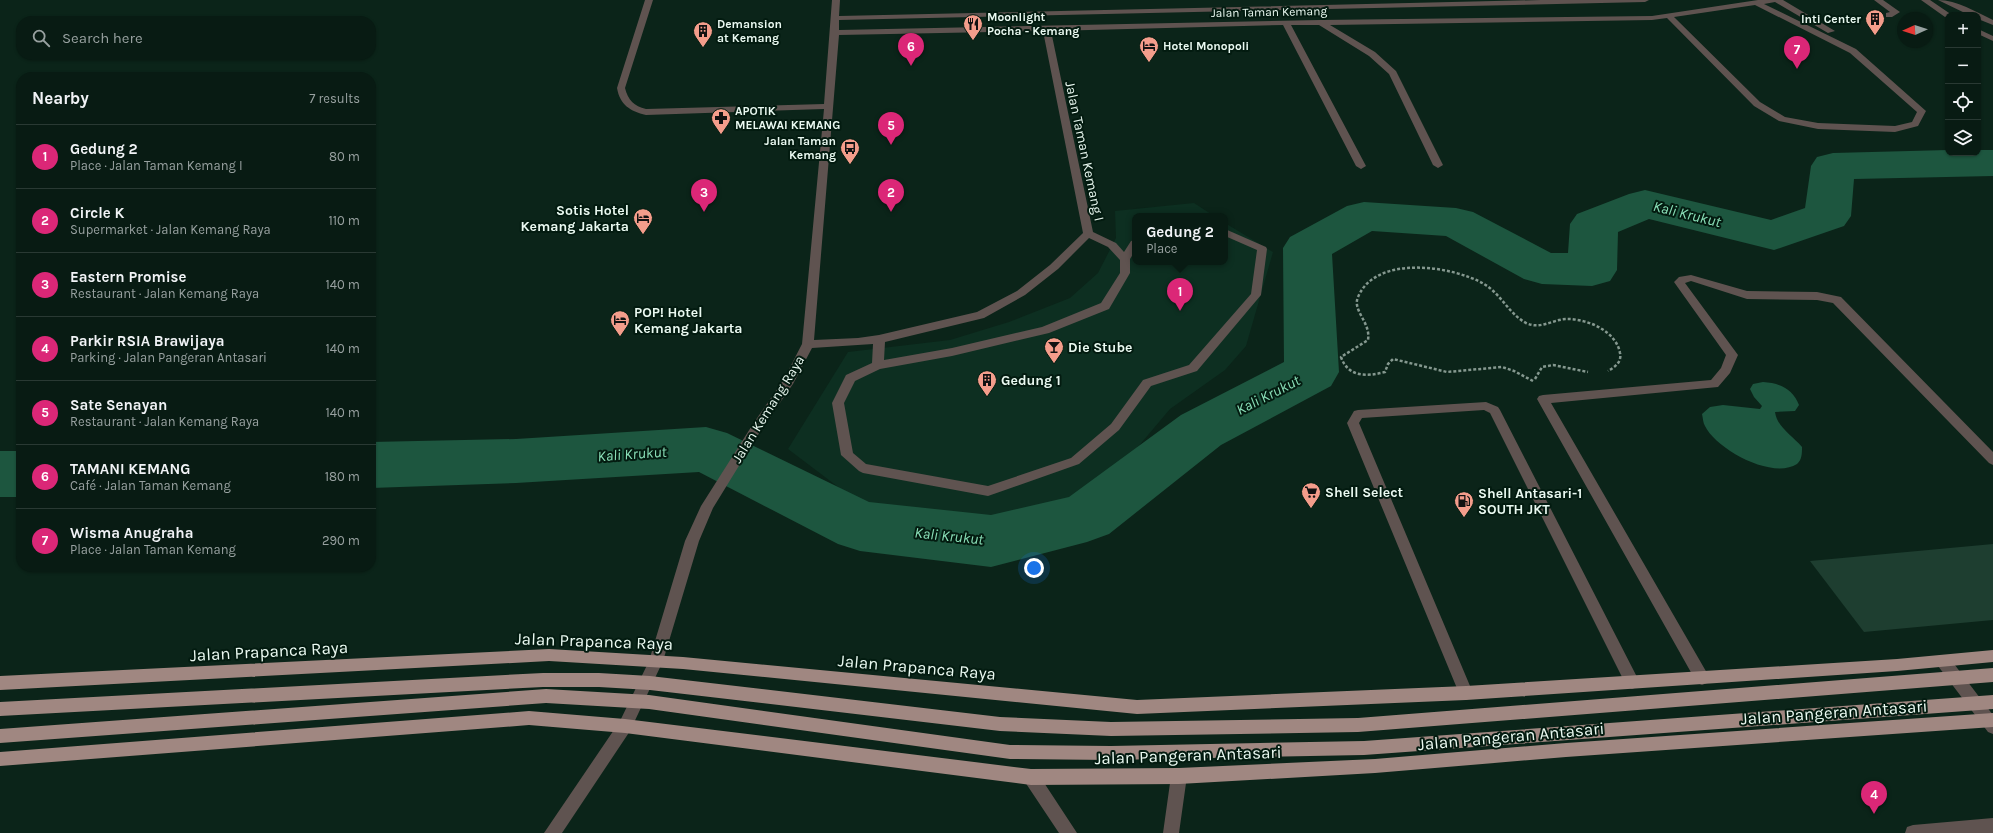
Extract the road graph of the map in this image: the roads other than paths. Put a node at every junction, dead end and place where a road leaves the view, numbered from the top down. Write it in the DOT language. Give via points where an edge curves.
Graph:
graph roads {
  1 [pos="649,0"];
  2 [pos="836,0"];
  3 [pos="1308,0"];
  4 [pos="1645,0"];
  5 [pos="1775,0"];
  6 [pos="1878,0"];
  7 [pos="1925,0"];
  8 [pos="1942,0"];
  9 [pos="1757,3"];
  10 [pos="1313,8"];
  11 [pos="1168,11"];
  12 [pos="1968,12"];
  13 [pos="1945,14"];
  14 [pos="1889,15"];
  15 [pos="1670,16"];
  16 [pos="1981,17"];
  17 [pos="836,18"];
  18 [pos="1286,23"];
  19 [pos="1320,23"];
  20 [pos="1993,23"];
  21 [pos="1173,25"];
  22 [pos="1046,28"];
  23 [pos="1831,31"];
  24 [pos="835,33"];
  25 [pos="1981,33"];
  26 [pos="1993,39"];
  27 [pos="829,106"];
  28 [pos="1361,166"];
  29 [pos="1438,166"];
  30 [pos="1228,233"];
  31 [pos="1088,234"];
  32 [pos="1132,248"];
  33 [pos="1125,259"];
  34 [pos="879,339"];
  35 [pos="808,344"];
  36 [pos="878,365"];
  37 [pos="1993,460"];
  38 [pos="1993,656"];
  39 [pos="656,661"];
  40 [pos="1943,661"];
  41 [pos="1993,675"];
  42 [pos="1702,678"];
  43 [pos="1632,682"];
  44 [pos="0,683"];
  45 [pos="1466,693"];
  46 [pos="1993,702"];
  47 [pos="1975,703"];
  48 [pos="0,709"];
  49 [pos="1991,723"];
  50 [pos="625,726"];
  51 [pos="0,736"];
  52 [pos="0,759"];
  53 [pos="1179,776"];
  54 [pos="1031,777"];
  55 [pos="1993,826"];
  56 [pos="552,833"];
  57 [pos="1068,833"];
  58 [pos="1170,833"];
  59 [pos="1913,833"];
  1 -- 27 [label="street" via="621,88 622,97 634,110 646,112"];
  2 -- 17 [label="street, Jalan Kemang Raya"];
  3 -- 10 [label="street"];
  4 -- 10 [label="street, Jalan Taman Kemang"];
  5 -- 9 [label="street, Jalan Taman Kemang"];
  5 -- 23 [label="street"];
  6 -- 14 [label="street" via="1896,12"];
  7 -- 13 [label="street"];
  8 -- 12 [label="street"];
  9 -- 15 [label="street, Jalan Taman Kemang"];
  9 -- 15 [label="street" via="1853,52 1922,111 1915,124 1896,129 1826,126 1782,119 1757,104"];
  10 -- 11 [label="street, Jalan Taman Kemang"];
  10 -- 19 [label="street"];
  11 -- 17 [label="street, Jalan Taman Kemang"];
  11 -- 21 [label="street"];
  15 -- 19 [label="street, Jalan Taman Kemang"];
  16 -- 20 [label="street"];
  17 -- 24 [label="street, Jalan Kemang Raya"];
  18 -- 19 [label="street, Jalan Taman Kemang"];
  18 -- 21 [label="street, Jalan Taman Kemang"];
  18 -- 28 [label="street"];
  19 -- 29 [label="street" via="1372,54 1393,73"];
  21 -- 22 [label="street, Jalan Taman Kemang"];
  22 -- 24 [label="street, Jalan Taman Kemang"];
  22 -- 31 [label="street, Jalan Taman Kemang I"];
  24 -- 27 [label="street, Jalan Kemang Raya"];
  25 -- 26 [label="street"];
  27 -- 35 [label="street, Jalan Kemang Raya"];
  30 -- 36 [label="street" via="1262,249 1256,295 1193,368 1146,383 1115,427 1075,461 988,491 863,468 847,455 838,403 850,378"];
  31 -- 33 [label="street" via="1112,245"];
  31 -- 34 [label="street, Jalan Taman Kemang I" via="1054,267 1021,293 980,315"];
  32 -- 33 [label="street"];
  33 -- 36 [label="street" via="1125,273 1105,306 1045,330 952,352"];
  34 -- 35 [label="street, Jalan Taman Kemang I"];
  34 -- 36 [label="street"];
  35 -- 39 [label="street, Jalan Kemang Raya" via="789,381 756,427 707,506 692,541"];
  37 -- 42 [label="street" via="1837,300 1820,297 1747,295 1691,278 1683,278 1679,282 1732,355 1726,370 1714,384 1543,399"];
  38 -- 40 [label="main road"];
  39 -- 44 [label="main road, Jalan Prapanca Raya" via="549,655"];
  39 -- 45 [label="main road, Jalan Prapanca Raya" via="1137,707"];
  39 -- 50 [label="street, Jalan Kemang Raya"];
  40 -- 42 [label="main road"];
  40 -- 47 [label="street"];
  41 -- 48 [label="main road" via="1358,725 1111,729 1000,724 650,683 599,680 543,680"];
  42 -- 43 [label="main road"];
  43 -- 45 [label="main road"];
  43 -- 45 [label="street" via="1494,410 1486,406 1358,414 1353,423"];
  46 -- 47 [label="main road"];
  47 -- 49 [label="street"];
  47 -- 51 [label="main road" via="1364,748 1010,752 649,702 546,696"];
  49 -- 53 [label="main road, Jalan Pangeran Antasari" via="1903,725 1375,766"];
  50 -- 52 [label="main road" via="529,718"];
  50 -- 54 [label="main road"];
  50 -- 56 [label="street, Jalan Kemang Raya"];
  53 -- 54 [label="main road, Jalan Pangeran Antasari"];
  53 -- 58 [label="street"];
  54 -- 57 [label="street"];
  55 -- 59 [label="street"];
}
